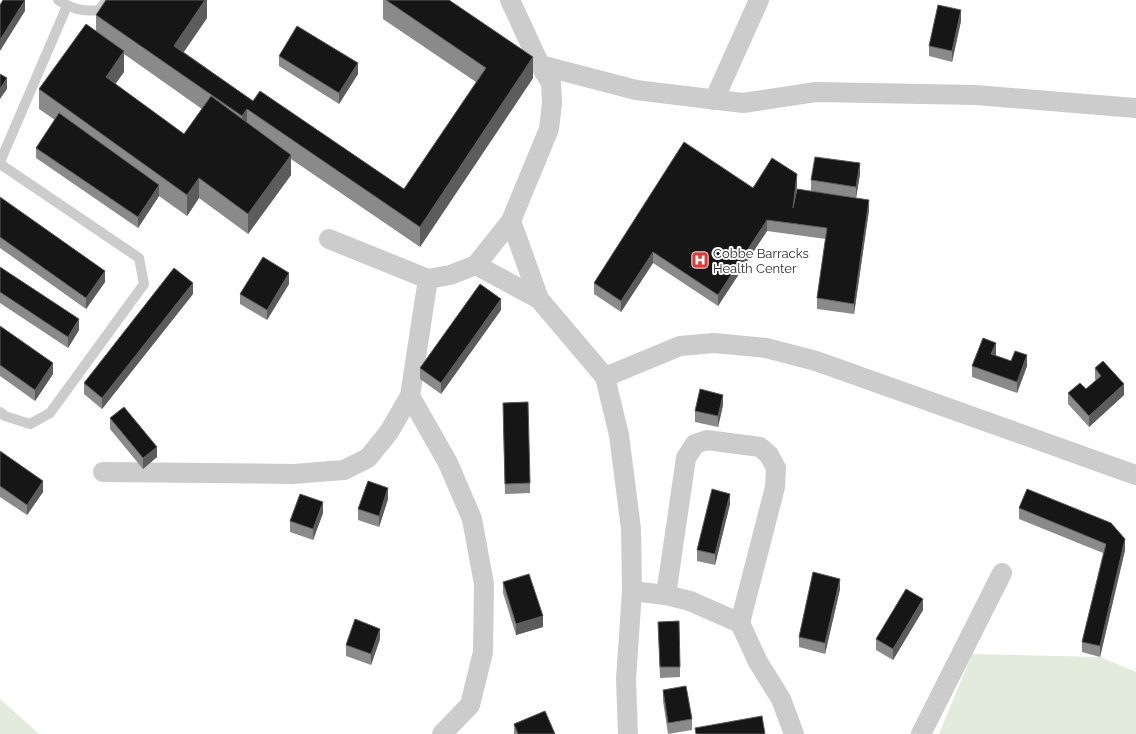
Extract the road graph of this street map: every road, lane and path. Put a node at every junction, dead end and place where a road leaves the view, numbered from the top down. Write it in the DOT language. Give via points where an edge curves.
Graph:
graph roads {
  1 [pos="58,0"];
  2 [pos="108,0"];
  3 [pos="510,0"];
  4 [pos="759,0"];
  5 [pos="67,6"];
  6 [pos="540,65"];
  7 [pos="714,100"];
  8 [pos="1136,108"];
  9 [pos="0,163"];
  10 [pos="511,221"];
  11 [pos="330,239"];
  12 [pos="476,265"];
  13 [pos="428,279"];
  14 [pos="539,299"];
  15 [pos="605,377"];
  16 [pos="410,396"];
  17 [pos="0,412"];
  18 [pos="103,472"];
  19 [pos="1136,475"];
  20 [pos="1002,573"];
  21 [pos="632,591"];
  22 [pos="666,595"];
  23 [pos="740,623"];
  24 [pos="442,734"];
  25 [pos="628,734"];
  26 [pos="794,734"];
  27 [pos="921,734"];
  1 -- 5 [label="lane"];
  2 -- 5 [label="lane" via="99,10 84,12"];
  3 -- 6 [label="street"];
  4 -- 7 [label="street"];
  5 -- 9 [label="lane"];
  6 -- 7 [label="street" via="636,90"];
  6 -- 10 [label="street" via="551,83 549,129"];
  7 -- 8 [label="street" via="743,103 816,92 960,95"];
  9 -- 17 [label="lane" via="139,258 144,284 50,413 30,424"];
  10 -- 12 [label="street"];
  10 -- 14 [label="street"];
  11 -- 13 [label="street"];
  12 -- 13 [label="street" via="450,275"];
  12 -- 14 [label="street"];
  13 -- 16 [label="street"];
  14 -- 15 [label="street"];
  15 -- 19 [label="street" via="680,346 714,343 766,348 838,368"];
  15 -- 21 [label="street" via="619,435 631,530"];
  16 -- 18 [label="street" via="389,432 368,458 344,470 293,474"];
  16 -- 24 [label="street" via="448,463 472,519 484,584 483,652 470,705"];
  20 -- 27 [label="street"];
  21 -- 22 [label="street"];
  21 -- 25 [label="street" via="626,679"];
  22 -- 23 [label="street" via="690,601"];
  22 -- 23 [label="street" via="686,458 695,444 707,440 760,447 769,455 776,468 775,487"];
  23 -- 26 [label="street" via="758,662 781,699"];
}
